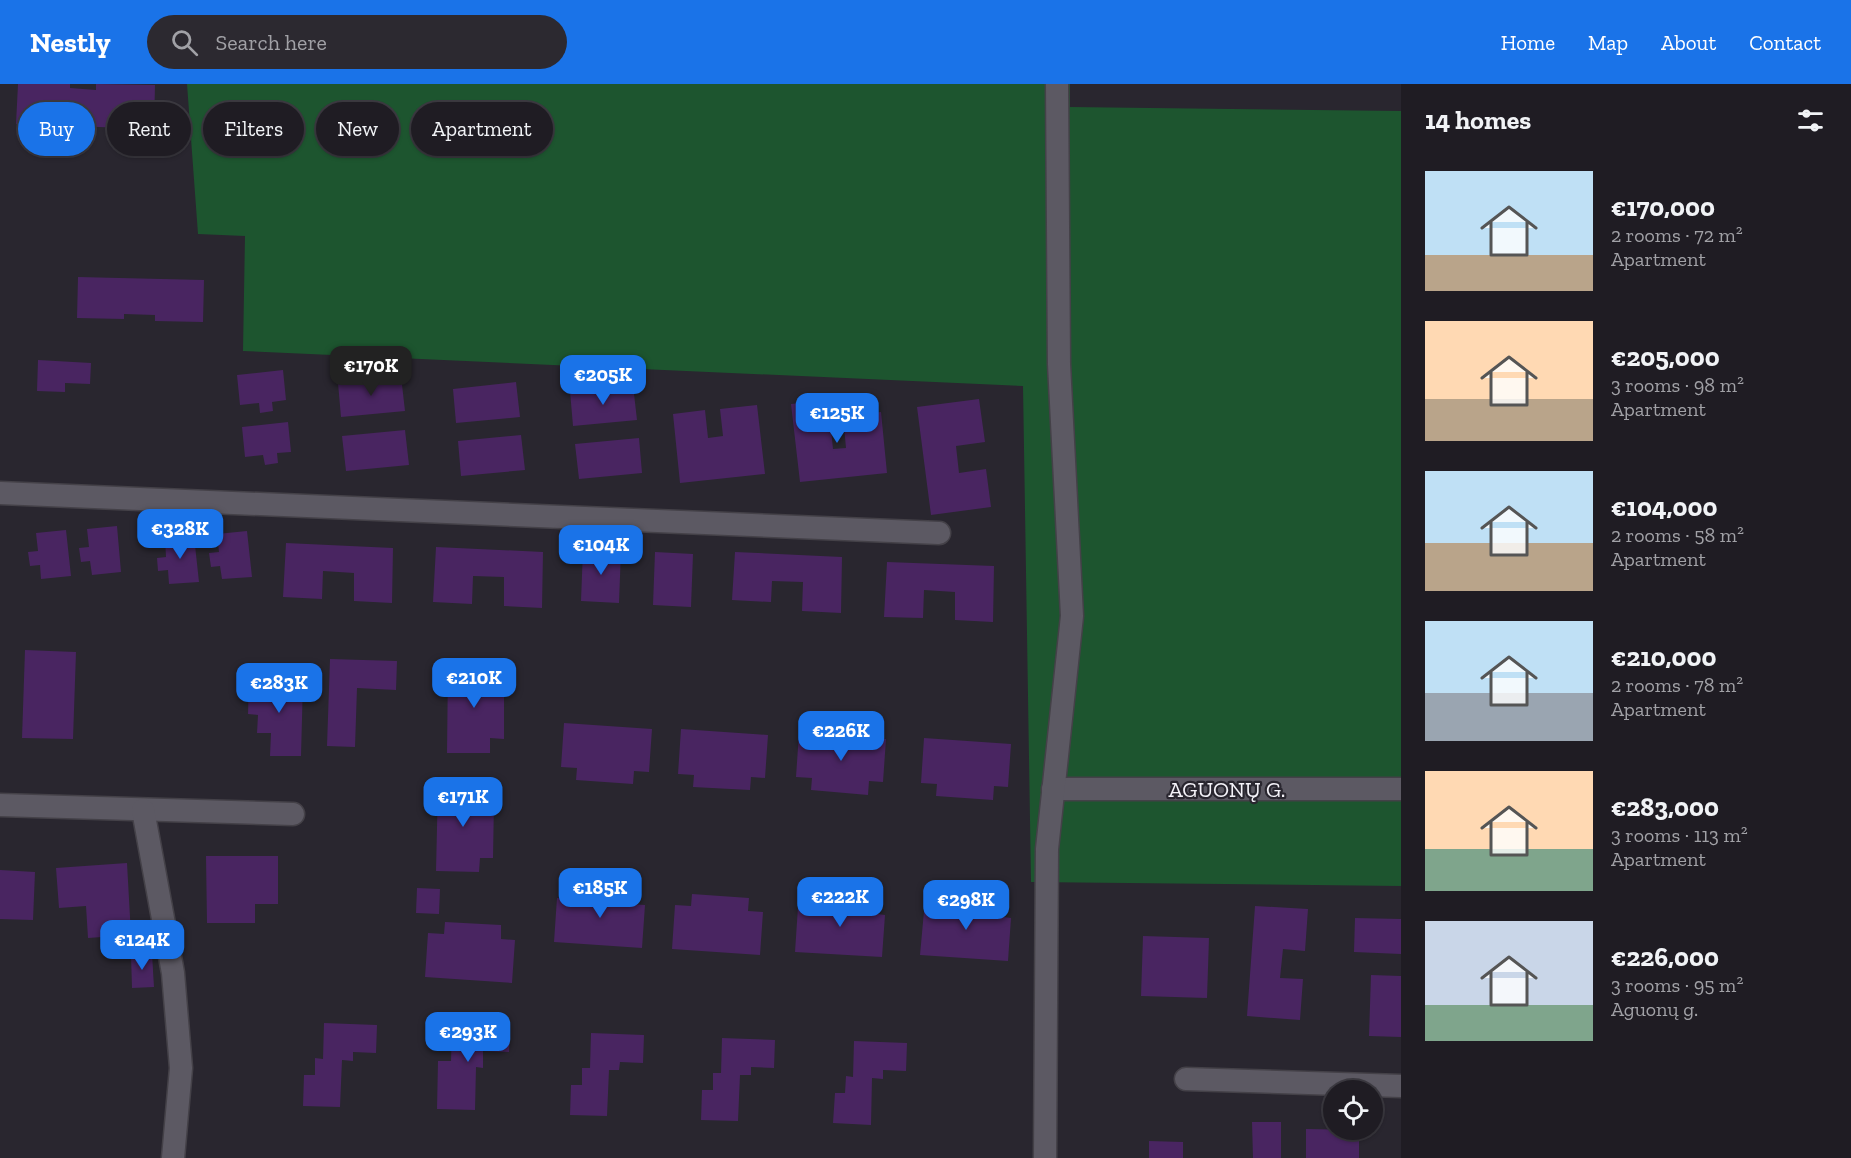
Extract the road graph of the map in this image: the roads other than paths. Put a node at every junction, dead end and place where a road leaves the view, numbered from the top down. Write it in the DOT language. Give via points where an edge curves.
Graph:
graph roads {
  1 [pos="1057,84"];
  2 [pos="0,493"];
  3 [pos="939,533"];
  4 [pos="1053,789"];
  5 [pos="1401,789"];
  6 [pos="0,805"];
  7 [pos="143,810"];
  8 [pos="293,814"];
  9 [pos="1186,1079"];
  10 [pos="1401,1086"];
  11 [pos="173,1158"];
  12 [pos="1045,1158"];
  1 -- 4 [label="street" via="1059,364 1072,616"];
  2 -- 3 [label="street"];
  4 -- 5 [label="street, AGUONŲ G."];
  4 -- 12 [label="street" via="1047,849"];
  6 -- 7 [label="street"];
  7 -- 8 [label="street"];
  7 -- 11 [label="street" via="173,973 181,1068"];
  9 -- 10 [label="street"];
}
